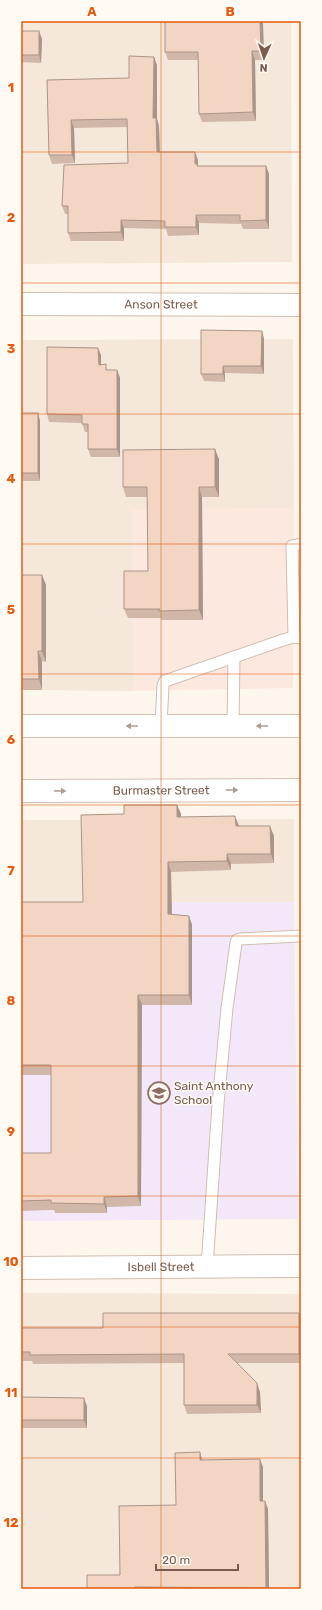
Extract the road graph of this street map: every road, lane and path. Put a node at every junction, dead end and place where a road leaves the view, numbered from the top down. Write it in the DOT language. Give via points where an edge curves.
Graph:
graph roads {
  1 [pos="21,304"];
  2 [pos="301,305"];
  3 [pos="301,544"];
  4 [pos="297,638"];
  5 [pos="234,656"];
  6 [pos="21,726"];
  7 [pos="161,726"];
  8 [pos="233,726"];
  9 [pos="301,726"];
  10 [pos="301,790"];
  11 [pos="21,791"];
  12 [pos="301,936"];
  13 [pos="301,1266"];
  14 [pos="207,1267"];
  15 [pos="21,1268"];
  1 -- 2 [label="main road, Anson Street"];
  3 -- 4 [label="lane" via="292,546"];
  4 -- 5 [label="lane"];
  5 -- 7 [label="lane" via="165,681"];
  5 -- 8 [label="lane"];
  7 -- 6 [label="main road, one-way"];
  7 -- 8 [label="main road"];
  9 -- 8 [label="main road, one-way"];
  11 -- 10 [label="main road, Burmaster Street, one-way"];
  12 -- 14 [label="lane" via="240,939 236,943 218,1104"];
  13 -- 14 [label="main road, Isbell Street"];
  14 -- 15 [label="main road, Isbell Street"];
}
